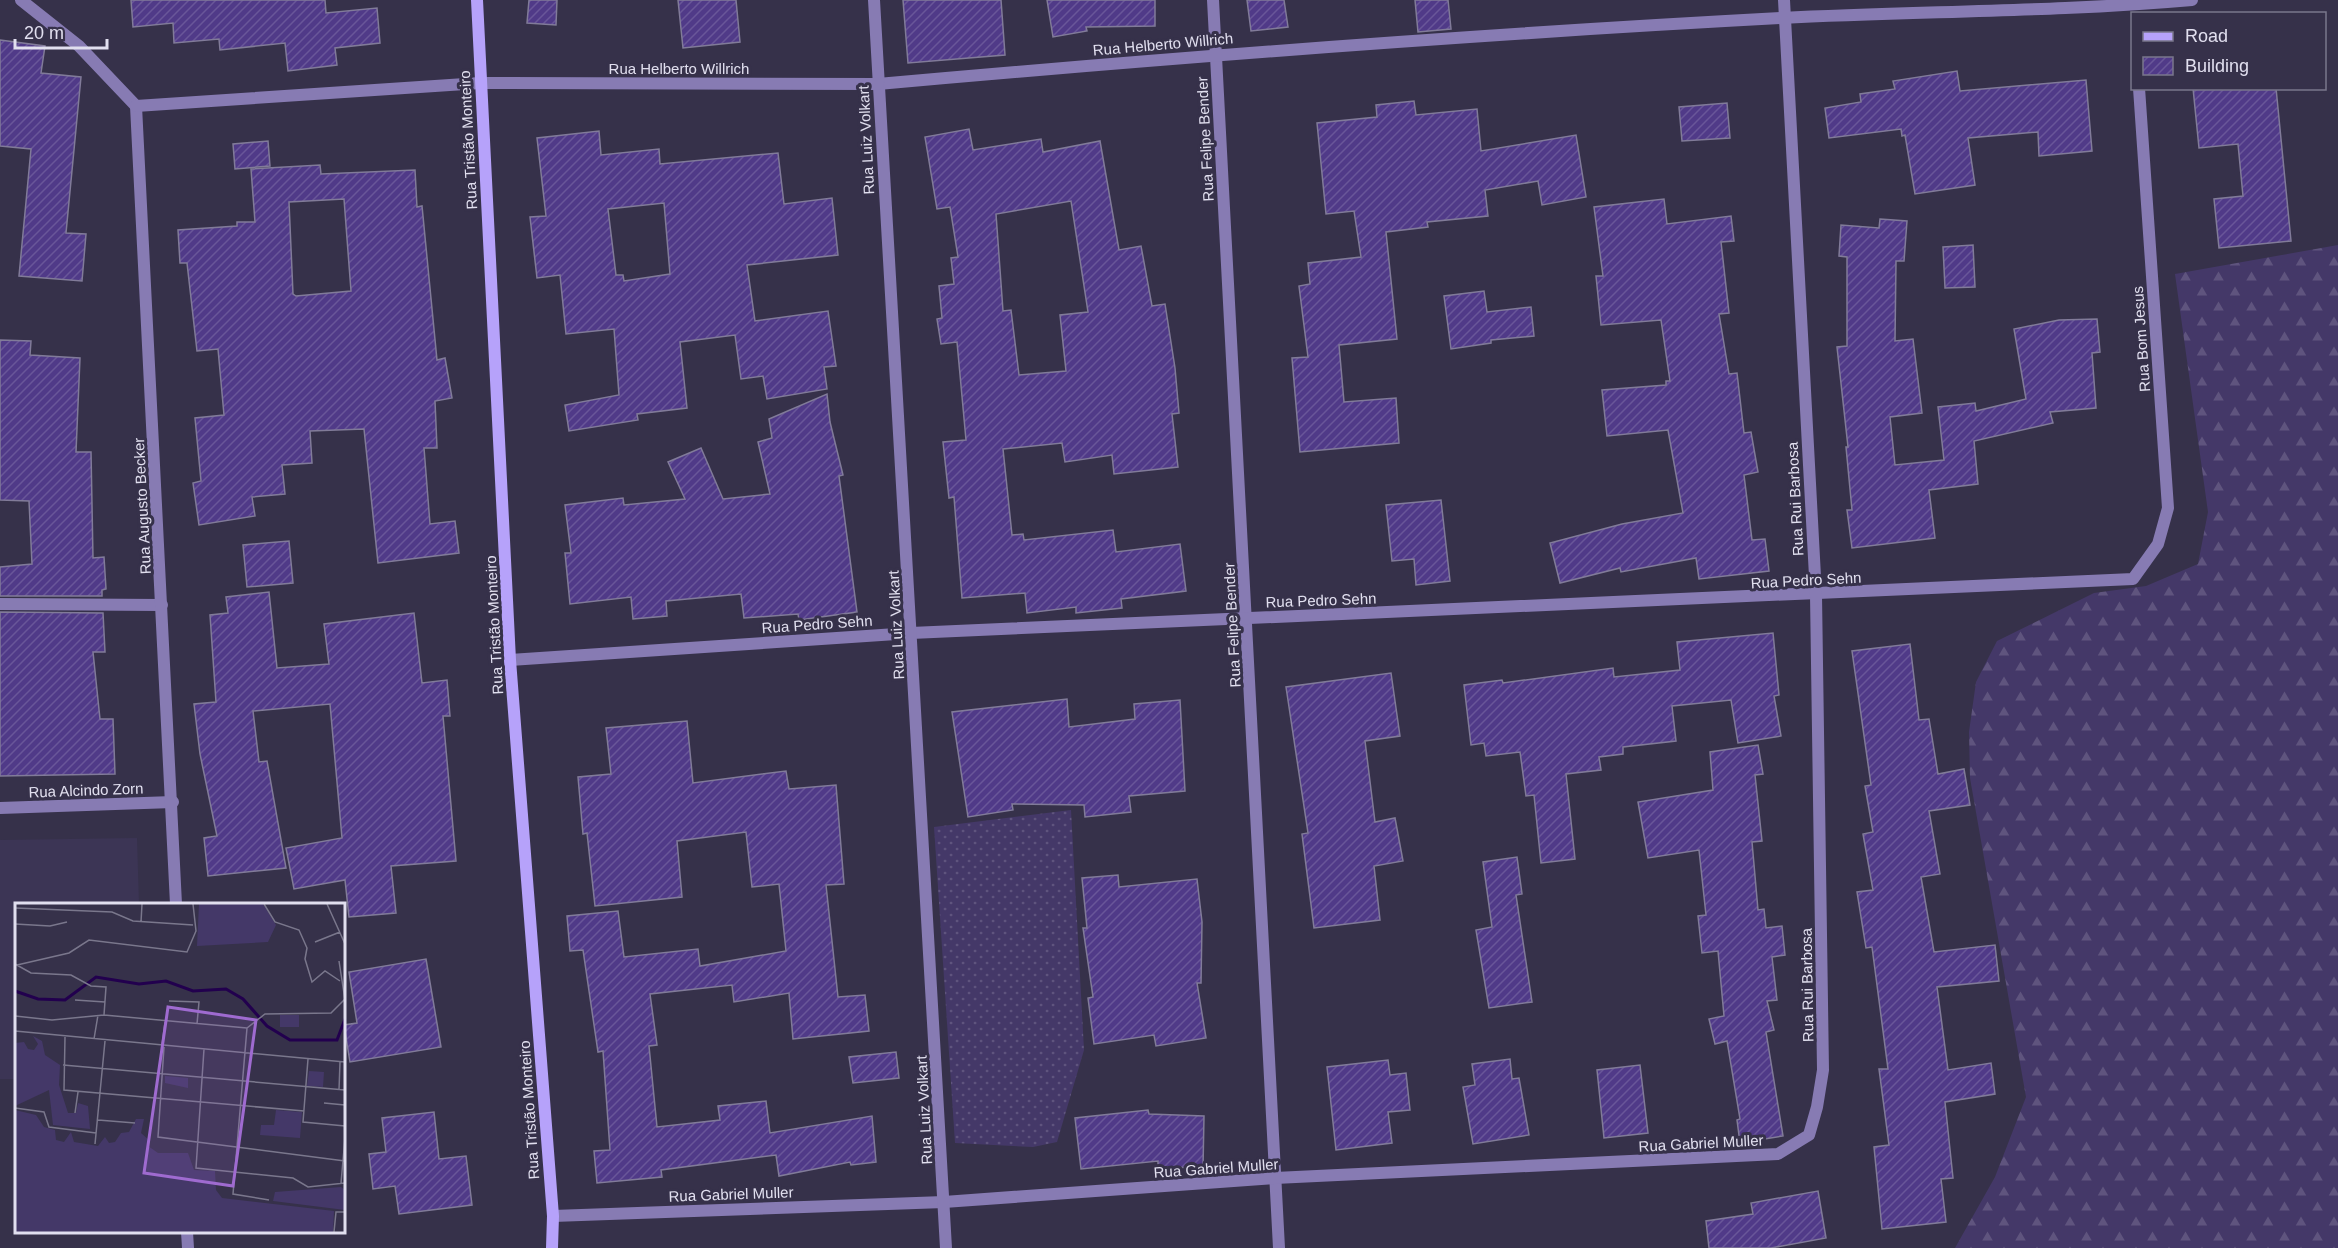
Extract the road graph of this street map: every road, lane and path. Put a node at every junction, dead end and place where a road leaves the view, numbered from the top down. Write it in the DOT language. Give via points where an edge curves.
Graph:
graph roads {
  1 [pos="21,0"];
  2 [pos="477,0"];
  3 [pos="874,0"];
  4 [pos="1213,0"];
  5 [pos="1784,0"];
  6 [pos="2192,0"];
  7 [pos="2133,6"];
  8 [pos="1784,18"];
  9 [pos="1216,54"];
  10 [pos="480,83"];
  11 [pos="878,84"];
  12 [pos="2139,90"];
  13 [pos="136,106"];
  14 [pos="2133,579"];
  15 [pos="1816,595"];
  16 [pos="0,604"];
  17 [pos="162,606"];
  18 [pos="1247,619"];
  19 [pos="911,633"];
  20 [pos="510,660"];
  21 [pos="173,802"];
  22 [pos="0,808"];
  23 [pos="176,903"];
  24 [pos="1823,1070"];
  25 [pos="1275,1178"];
  26 [pos="944,1202"];
  27 [pos="553,1216"];
  28 [pos="187,1233"];
  29 [pos="188,1248"];
  30 [pos="552,1248"];
  31 [pos="946,1248"];
  32 [pos="1279,1248"];
  1 -- 13 [label="street" via="79,46"];
  2 -- 10 [label="main road, Rua Tristão Monteiro"];
  3 -- 11 [label="street, Rua Luiz Volkart"];
  4 -- 9 [label="street, Rua Felipe Bender"];
  5 -- 8 [label="street, Rua Rui Barbosa"];
  6 -- 7 [label="street, Rua Helberto Willrich"];
  7 -- 8 [label="street, Rua Helberto Willrich"];
  8 -- 9 [label="street, Rua Helberto Willrich"];
  8 -- 15 [label="street, Rua Rui Barbosa"];
  9 -- 11 [label="street, Rua Helberto Willrich"];
  9 -- 18 [label="street, Rua Felipe Bender"];
  10 -- 11 [label="street, Rua Helberto Willrich"];
  10 -- 13 [label="street, Rua Helberto Willrich"];
  10 -- 20 [label="main road, Rua Tristão Monteiro"];
  11 -- 19 [label="street, Rua Luiz Volkart"];
  12 -- 14 [label="street, Rua Bom Jesus" via="2168,508 2158,544"];
  13 -- 17 [label="street, Rua Augusto Becker"];
  14 -- 15 [label="street, Rua Pedro Sehn"];
  15 -- 18 [label="street, Rua Pedro Sehn"];
  15 -- 24 [label="street, Rua Rui Barbosa"];
  16 -- 17 [label="street"];
  17 -- 21 [label="street, Rua Augusto Becker"];
  18 -- 19 [label="street, Rua Pedro Sehn"];
  18 -- 25 [label="street, Rua Felipe Bender"];
  19 -- 20 [label="street, Rua Pedro Sehn"];
  19 -- 26 [label="street, Rua Luiz Volkart"];
  20 -- 27 [label="main road, Rua Tristão Monteiro"];
  21 -- 22 [label="street, Rua Alcindo Zorn"];
  21 -- 23 [label="street, Rua Augusto Becker"];
  24 -- 25 [label="street, Rua Gabriel Muller" via="1809,1135 1778,1154"];
  25 -- 26 [label="street, Rua Gabriel Muller"];
  25 -- 32 [label="street, Rua Felipe Bender"];
  26 -- 27 [label="street, Rua Gabriel Muller"];
  26 -- 31 [label="street, Rua Luiz Volkart"];
  27 -- 30 [label="main road, Rua Tristão Monteiro"];
  28 -- 29 [label="street"];
}
